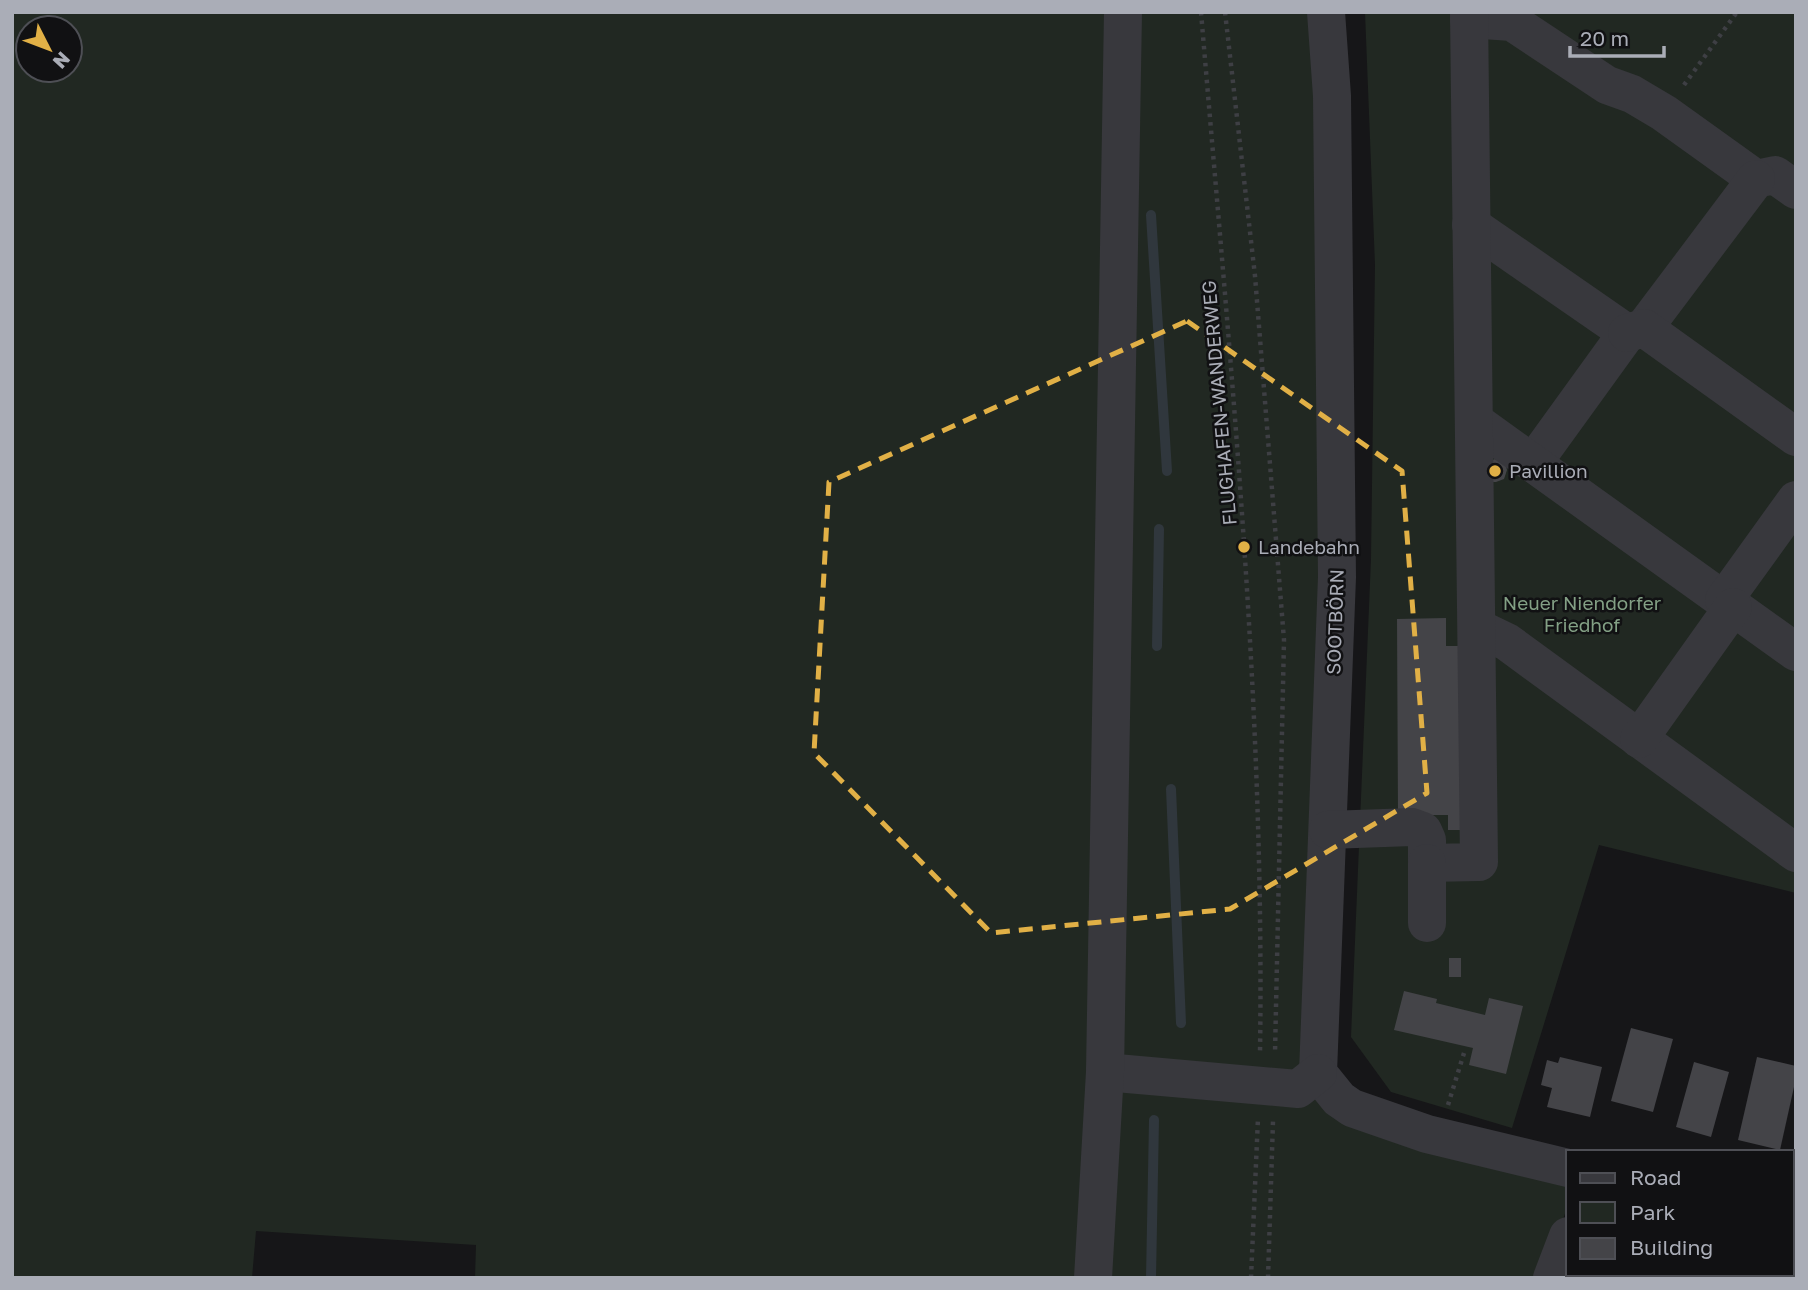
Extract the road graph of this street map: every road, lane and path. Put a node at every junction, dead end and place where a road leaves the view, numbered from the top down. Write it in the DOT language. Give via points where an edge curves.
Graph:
graph roads {
  1 [pos="1124,12"];
  2 [pos="1201,12"];
  3 [pos="1225,12"];
  4 [pos="1326,12"];
  5 [pos="1737,12"];
  6 [pos="1469,16"];
  7 [pos="1664,113"];
  8 [pos="1756,179"];
  9 [pos="1796,190"];
  10 [pos="1471,225"];
  11 [pos="1635,331"];
  12 [pos="1474,421"];
  13 [pos="1796,437"];
  14 [pos="1533,463"];
  15 [pos="1796,500"];
  16 [pos="1729,604"];
  17 [pos="1478,628"];
  18 [pos="1796,652"];
  19 [pos="1639,738"];
  20 [pos="1328,830"];
  21 [pos="1796,853"];
  22 [pos="1427,863"];
  23 [pos="1427,923"];
  24 [pos="1464,1053"];
  25 [pos="1105,1072"];
  26 [pos="1267,1086"];
  27 [pos="1329,1086"];
  28 [pos="1438,1137"];
  29 [pos="1566,1168"];
  30 [pos="1566,1241"];
  31 [pos="1093,1278"];
  32 [pos="1251,1278"];
  33 [pos="1268,1278"];
  34 [pos="1552,1278"];
  1 -- 25 [label="street"];
  2 -- 26 [label="path, FLUGHAFEN-WANDERWEG" via="1250,618"];
  3 -- 26 [label="path" via="1255,276 1284,640"];
  4 -- 20 [label="street, SOOTBÖRN" via="1332,96 1337,578"];
  5 -- 7 [label="path"];
  6 -- 7 [label="street" via="1512,22 1607,85"];
  6 -- 10 [label="street"];
  7 -- 8 [label="street"];
  8 -- 9 [label="street" via="1774,175"];
  8 -- 11 [label="street"];
  10 -- 11 [label="street"];
  10 -- 12 [label="street"];
  11 -- 13 [label="street"];
  11 -- 14 [label="street"];
  12 -- 14 [label="street"];
  12 -- 17 [label="street"];
  14 -- 16 [label="street"];
  15 -- 16 [label="street"];
  16 -- 18 [label="street"];
  16 -- 19 [label="street"];
  17 -- 19 [label="street" via="1507,642"];
  17 -- 22 [label="street" via="1479,862"];
  19 -- 21 [label="street"];
  20 -- 22 [label="street" via="1412,827 1423,831 1427,840"];
  20 -- 27 [label="street, SOOTBÖRN"];
  22 -- 23 [label="street"];
  24 -- 28 [label="path"];
  25 -- 26 [label="street"];
  25 -- 31 [label="street"];
  26 -- 27 [label="street"];
  26 -- 32 [label="path"];
  26 -- 33 [label="path"];
  27 -- 28 [label="street" via="1352,1108"];
  28 -- 29 [label="street"];
  30 -- 34 [label="street"];
}
